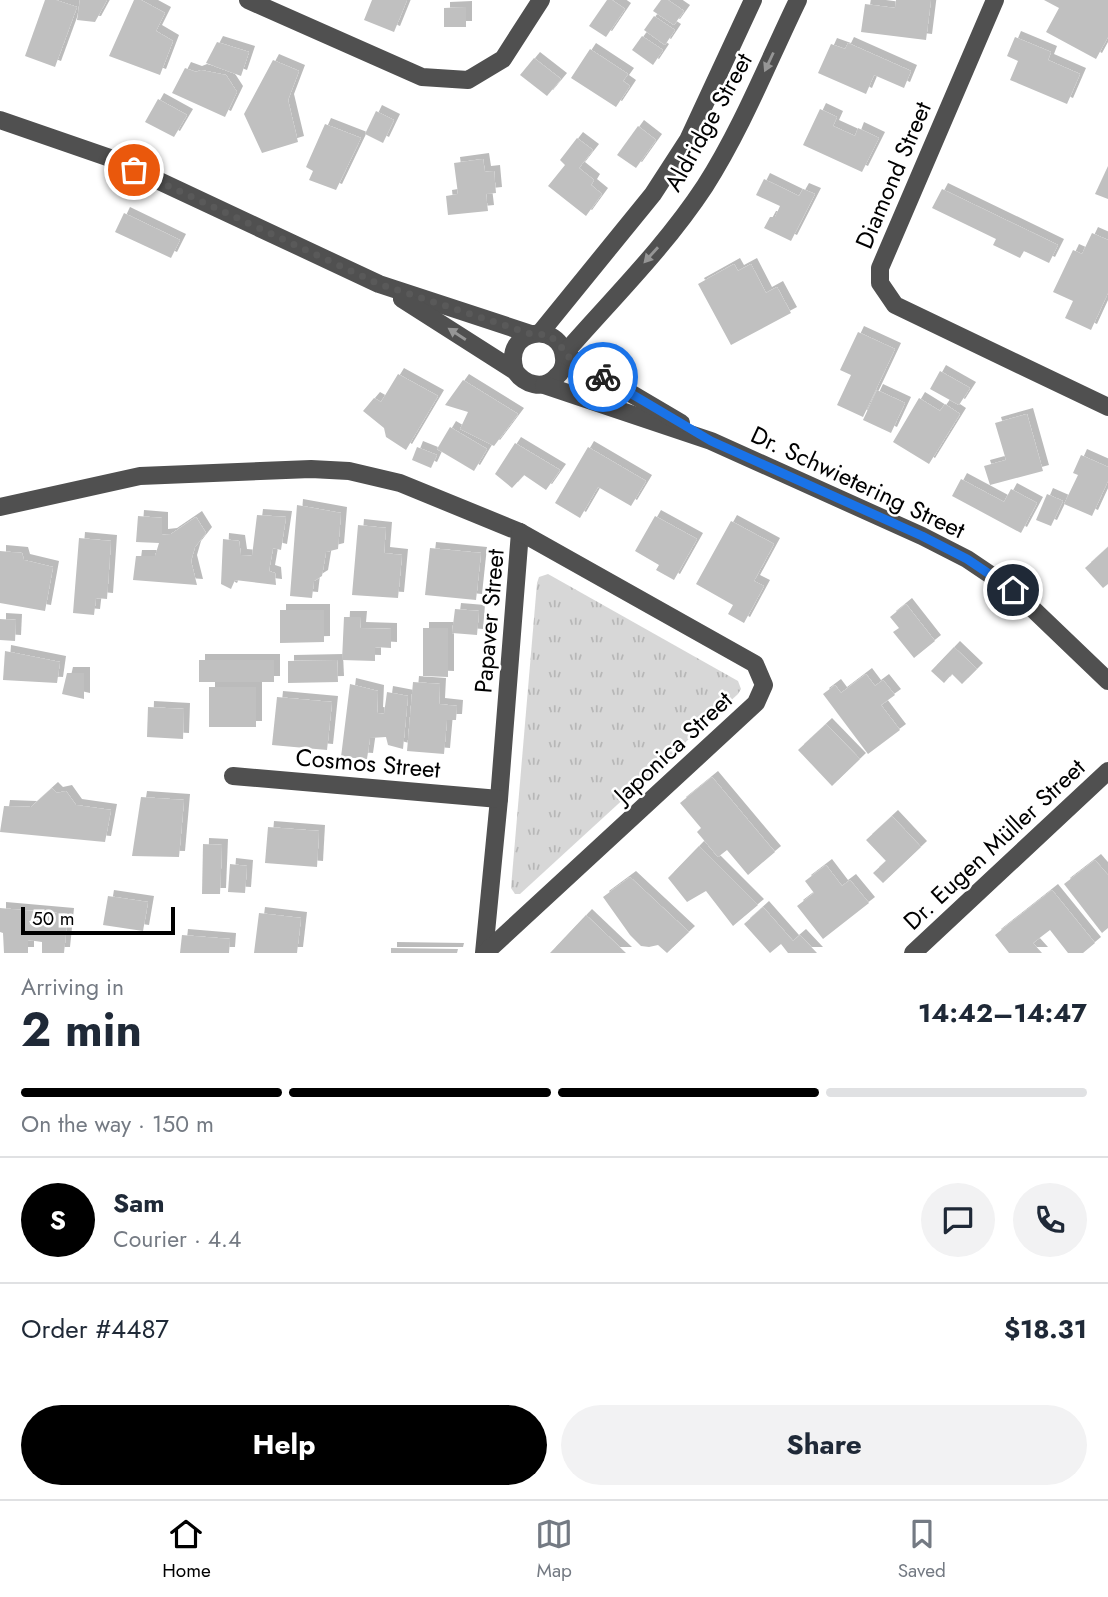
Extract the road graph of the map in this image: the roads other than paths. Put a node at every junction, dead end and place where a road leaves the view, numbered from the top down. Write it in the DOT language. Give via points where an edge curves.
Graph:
graph roads {
  1 [pos="248,0"];
  2 [pos="541,0"];
  3 [pos="753,0"];
  4 [pos="798,0"];
  5 [pos="995,0"];
  6 [pos="0,121"];
  7 [pos="379,284"];
  8 [pos="536,333"];
  9 [pos="564,354"];
  10 [pos="515,371"];
  11 [pos="544,384"];
  12 [pos="1108,407"];
  13 [pos="711,441"];
  14 [pos="0,507"];
  15 [pos="520,532"];
  16 [pos="1108,681"];
  17 [pos="1108,771"];
  18 [pos="233,776"];
  19 [pos="499,799"];
  20 [pos="484,953"];
  21 [pos="913,953"];
  1 -- 2 [label="street" via="422,78 468,80 503,60"];
  3 -- 8 [label="street, Aldridge Street" via="688,140 653,194"];
  4 -- 9 [label="street, Aldridge Street, one-way" via="705,186 671,233"];
  5 -- 12 [label="street, Diamond Street" via="880,268 880,283 895,305"];
  6 -- 7 [label="street" via="110,158"];
  7 -- 8 [label="street"];
  10 -- 7 [label="street, one-way"];
  8 -- 9 [label="street" via="556,340"];
  8 -- 10 [label="street" via="517,344 512,362"];
  9 -- 11 [label="street" via="562,369"];
  9 -- 13 [label="street, Dr. Schwietering Street"];
  10 -- 11 [label="street" via="528,383"];
  11 -- 13 [label="street, Dr. Schwietering Street"];
  13 -- 16 [label="street, Dr. Schwietering Street" via="967,559 1013,590"];
  14 -- 15 [label="street, Papaver Street" via="140,476 349,471 400,483"];
  15 -- 19 [label="street, Papaver Street"];
  15 -- 20 [label="street, Japonica Street" via="755,664 764,685 757,703"];
  17 -- 21 [label="street, Dr. Eugen Müller Street"];
  18 -- 19 [label="street, Cosmos Street"];
  19 -- 20 [label="street, Papaver Street"];
}
